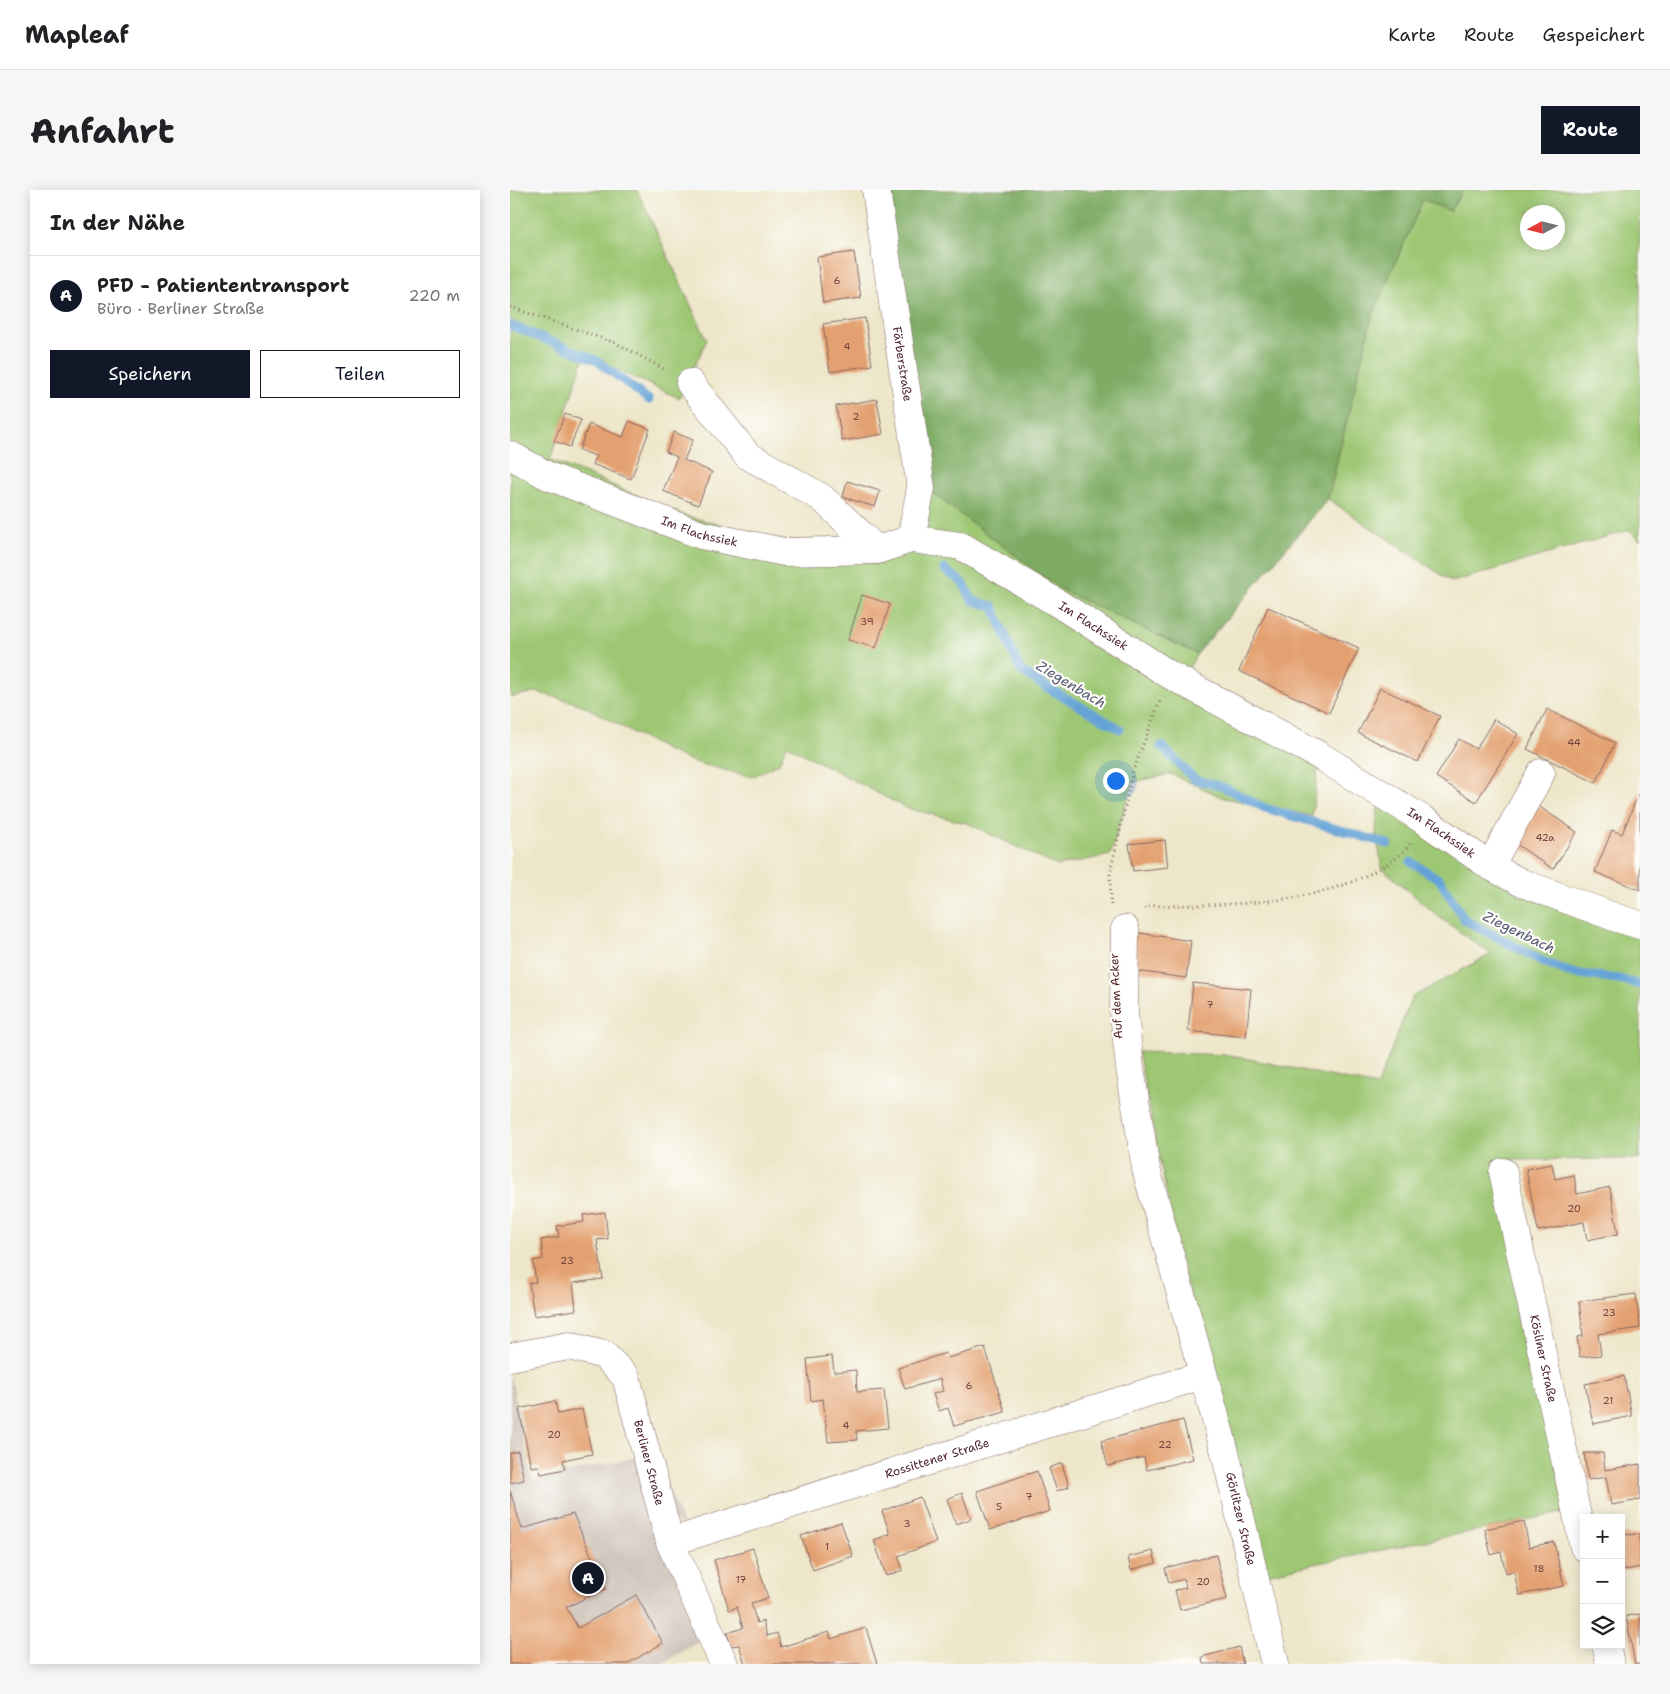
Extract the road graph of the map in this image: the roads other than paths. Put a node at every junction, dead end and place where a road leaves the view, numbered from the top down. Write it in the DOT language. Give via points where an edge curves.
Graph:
graph roads {
  1 [pos="876,190"];
  2 [pos="690,383"];
  3 [pos="510,455"];
  4 [pos="911,540"];
  5 [pos="877,550"];
  6 [pos="1541,773"];
  7 [pos="1490,866"];
  8 [pos="1118,921"];
  9 [pos="1640,925"];
  10 [pos="1503,1172"];
  11 [pos="510,1357"];
  12 [pos="1204,1375"];
  13 [pos="1580,1528"];
  14 [pos="670,1542"];
  15 [pos="1607,1649"];
  16 [pos="724,1664"];
  17 [pos="1275,1664"];
  18 [pos="1610,1664"];
  1 -- 4 [label="street, Färberstraße" via="920,488"];
  2 -- 5 [label="street" via="747,455 822,498"];
  3 -- 5 [label="street, Im Flachssiek" via="548,476 701,535 784,552"];
  4 -- 5 [label="street, Im Flachssiek"];
  4 -- 7 [label="street, Im Flachssiek" via="961,546 1170,675 1320,756 1422,819"];
  6 -- 7 [label="street"];
  7 -- 9 [label="street, Im Flachssiek" via="1522,883"];
  8 -- 12 [label="street" via="1130,1068 1146,1169"];
  10 -- 13 [label="street, Kösliner Straße"];
  11 -- 14 [label="street, Berliner Straße" via="569,1346 604,1355 626,1377"];
  12 -- 14 [label="street, Rossittener Straße"];
  12 -- 17 [label="street, Görlitzer Straße"];
  14 -- 16 [label="street, Berliner Straße"];
  15 -- 18 [label="street"];
}
